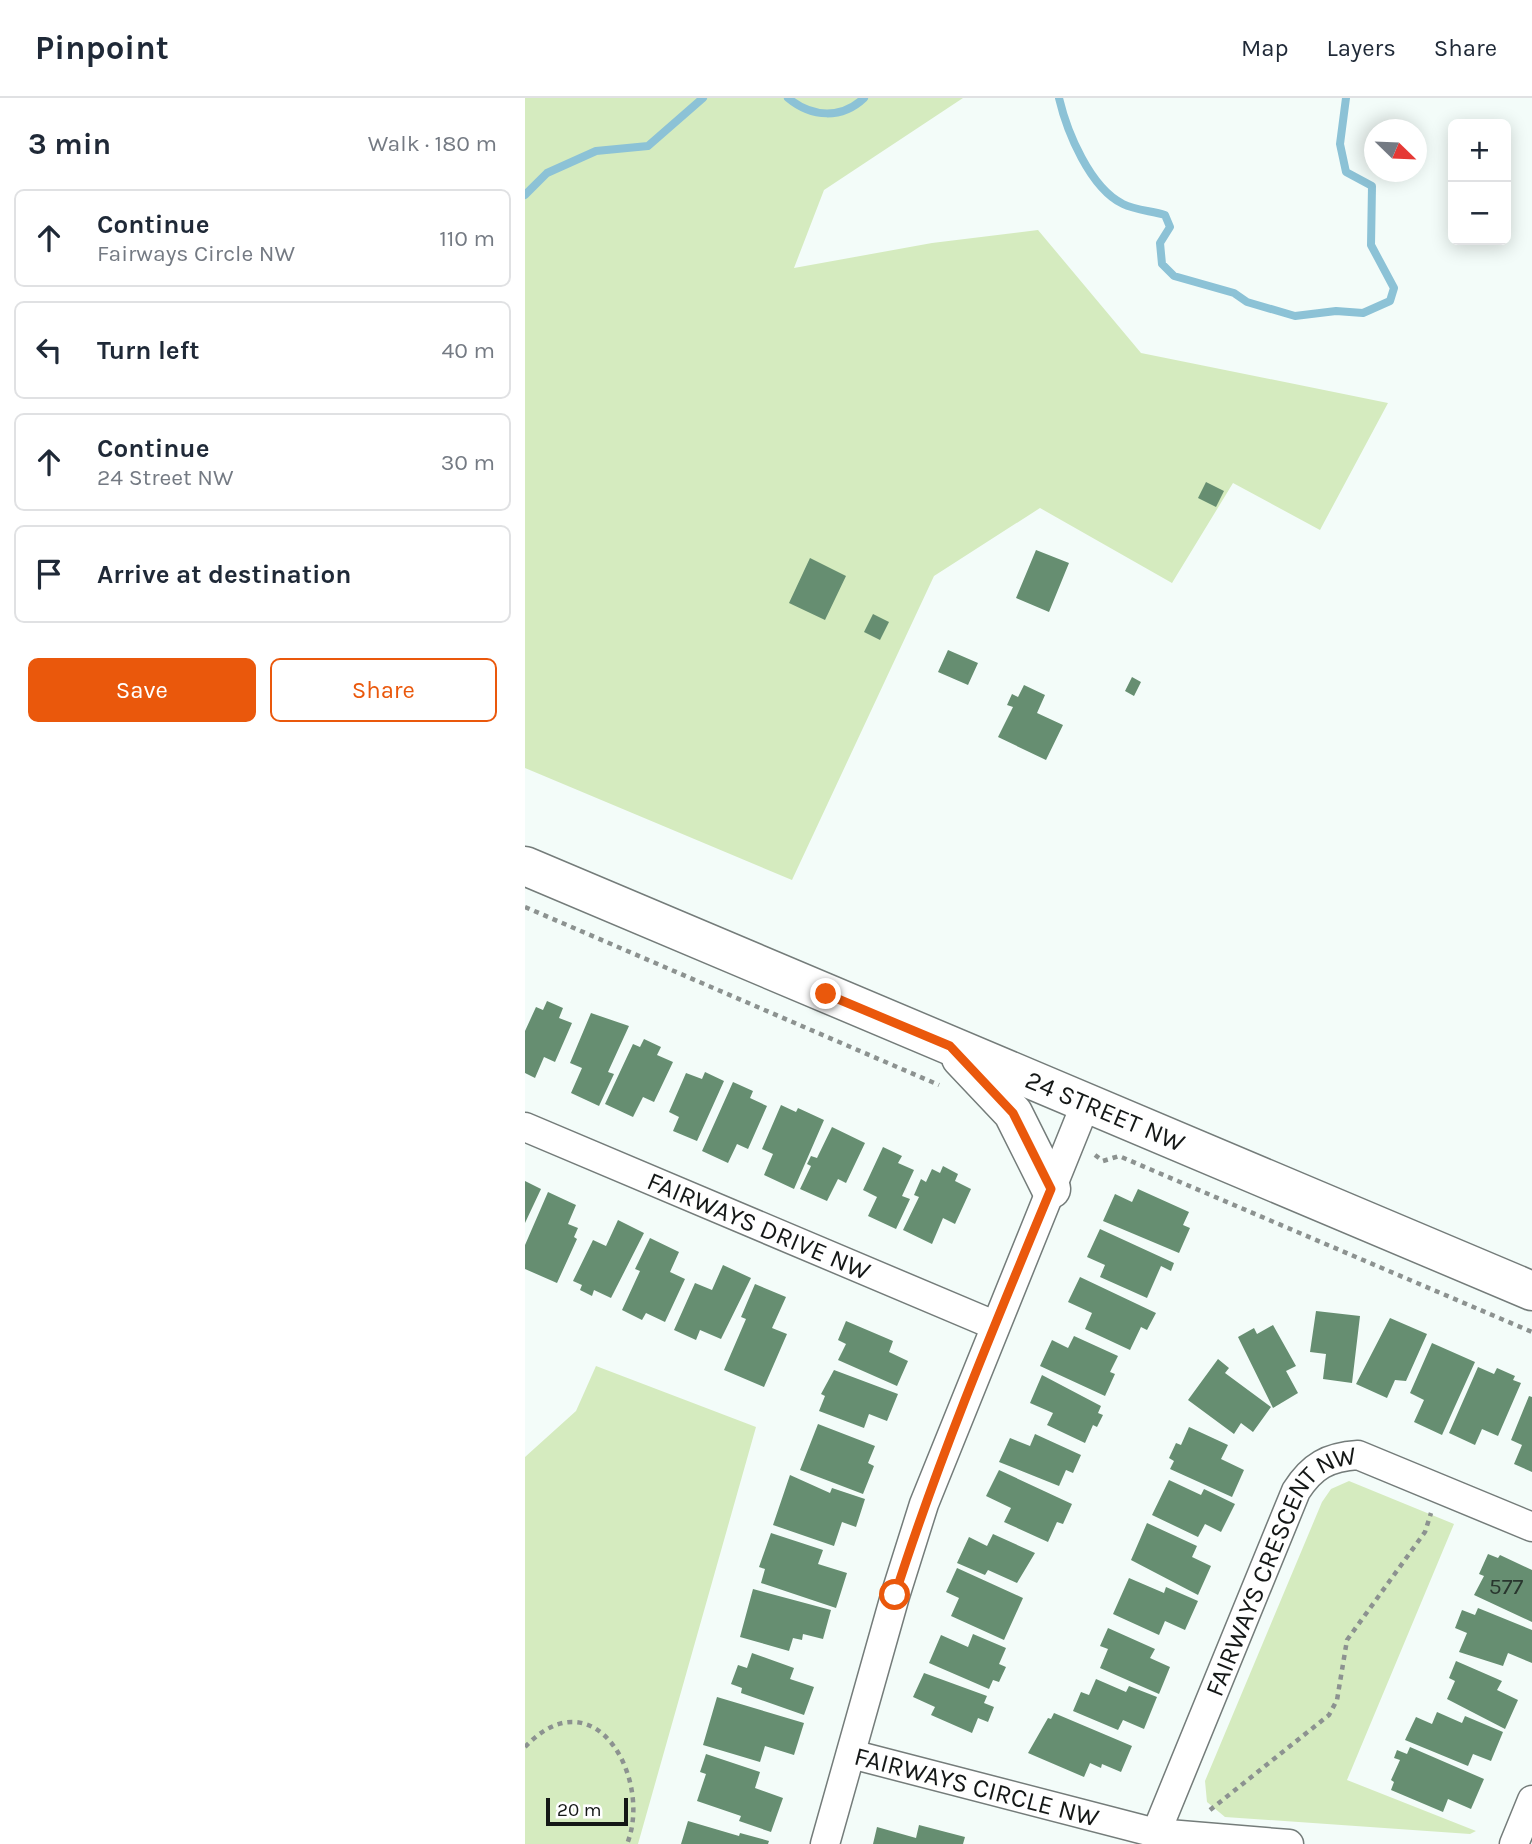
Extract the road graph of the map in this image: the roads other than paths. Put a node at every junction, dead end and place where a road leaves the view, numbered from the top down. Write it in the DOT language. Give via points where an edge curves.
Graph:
graph roads {
  1 [pos="525,866"];
  2 [pos="950,1046"];
  3 [pos="1086,1103"];
  4 [pos="525,1127"];
  5 [pos="1051,1189"];
  6 [pos="1532,1291"];
  7 [pos="994,1325"];
  8 [pos="1532,1527"];
  9 [pos="851,1754"];
  10 [pos="1532,1800"];
  11 [pos="1168,1834"];
  12 [pos="825,1844"];
  13 [pos="1289,1844"];
  14 [pos="1514,1844"];
  1 -- 2 [label="street, 24 STREET NW"];
  2 -- 3 [label="street, 24 STREET NW"];
  2 -- 5 [label="street" via="1013,1113"];
  3 -- 5 [label="street, FAIRWAYS CIRCLE NW"];
  3 -- 6 [label="street, 24 STREET NW"];
  4 -- 7 [label="street, FAIRWAYS DRIVE NW"];
  5 -- 7 [label="street, FAIRWAYS CIRCLE NW"];
  7 -- 9 [label="street, FAIRWAYS CIRCLE NW" via="924,1504"];
  8 -- 11 [label="street, FAIRWAYS CRESCENT NW" via="1358,1455 1337,1457 1307,1474 1296,1491"];
  9 -- 11 [label="street, FAIRWAYS CIRCLE NW"];
  9 -- 12 [label="street"];
  10 -- 14 [label="street"];
  11 -- 13 [label="street, FAIRWAYS CIRCLE NW"];
}
